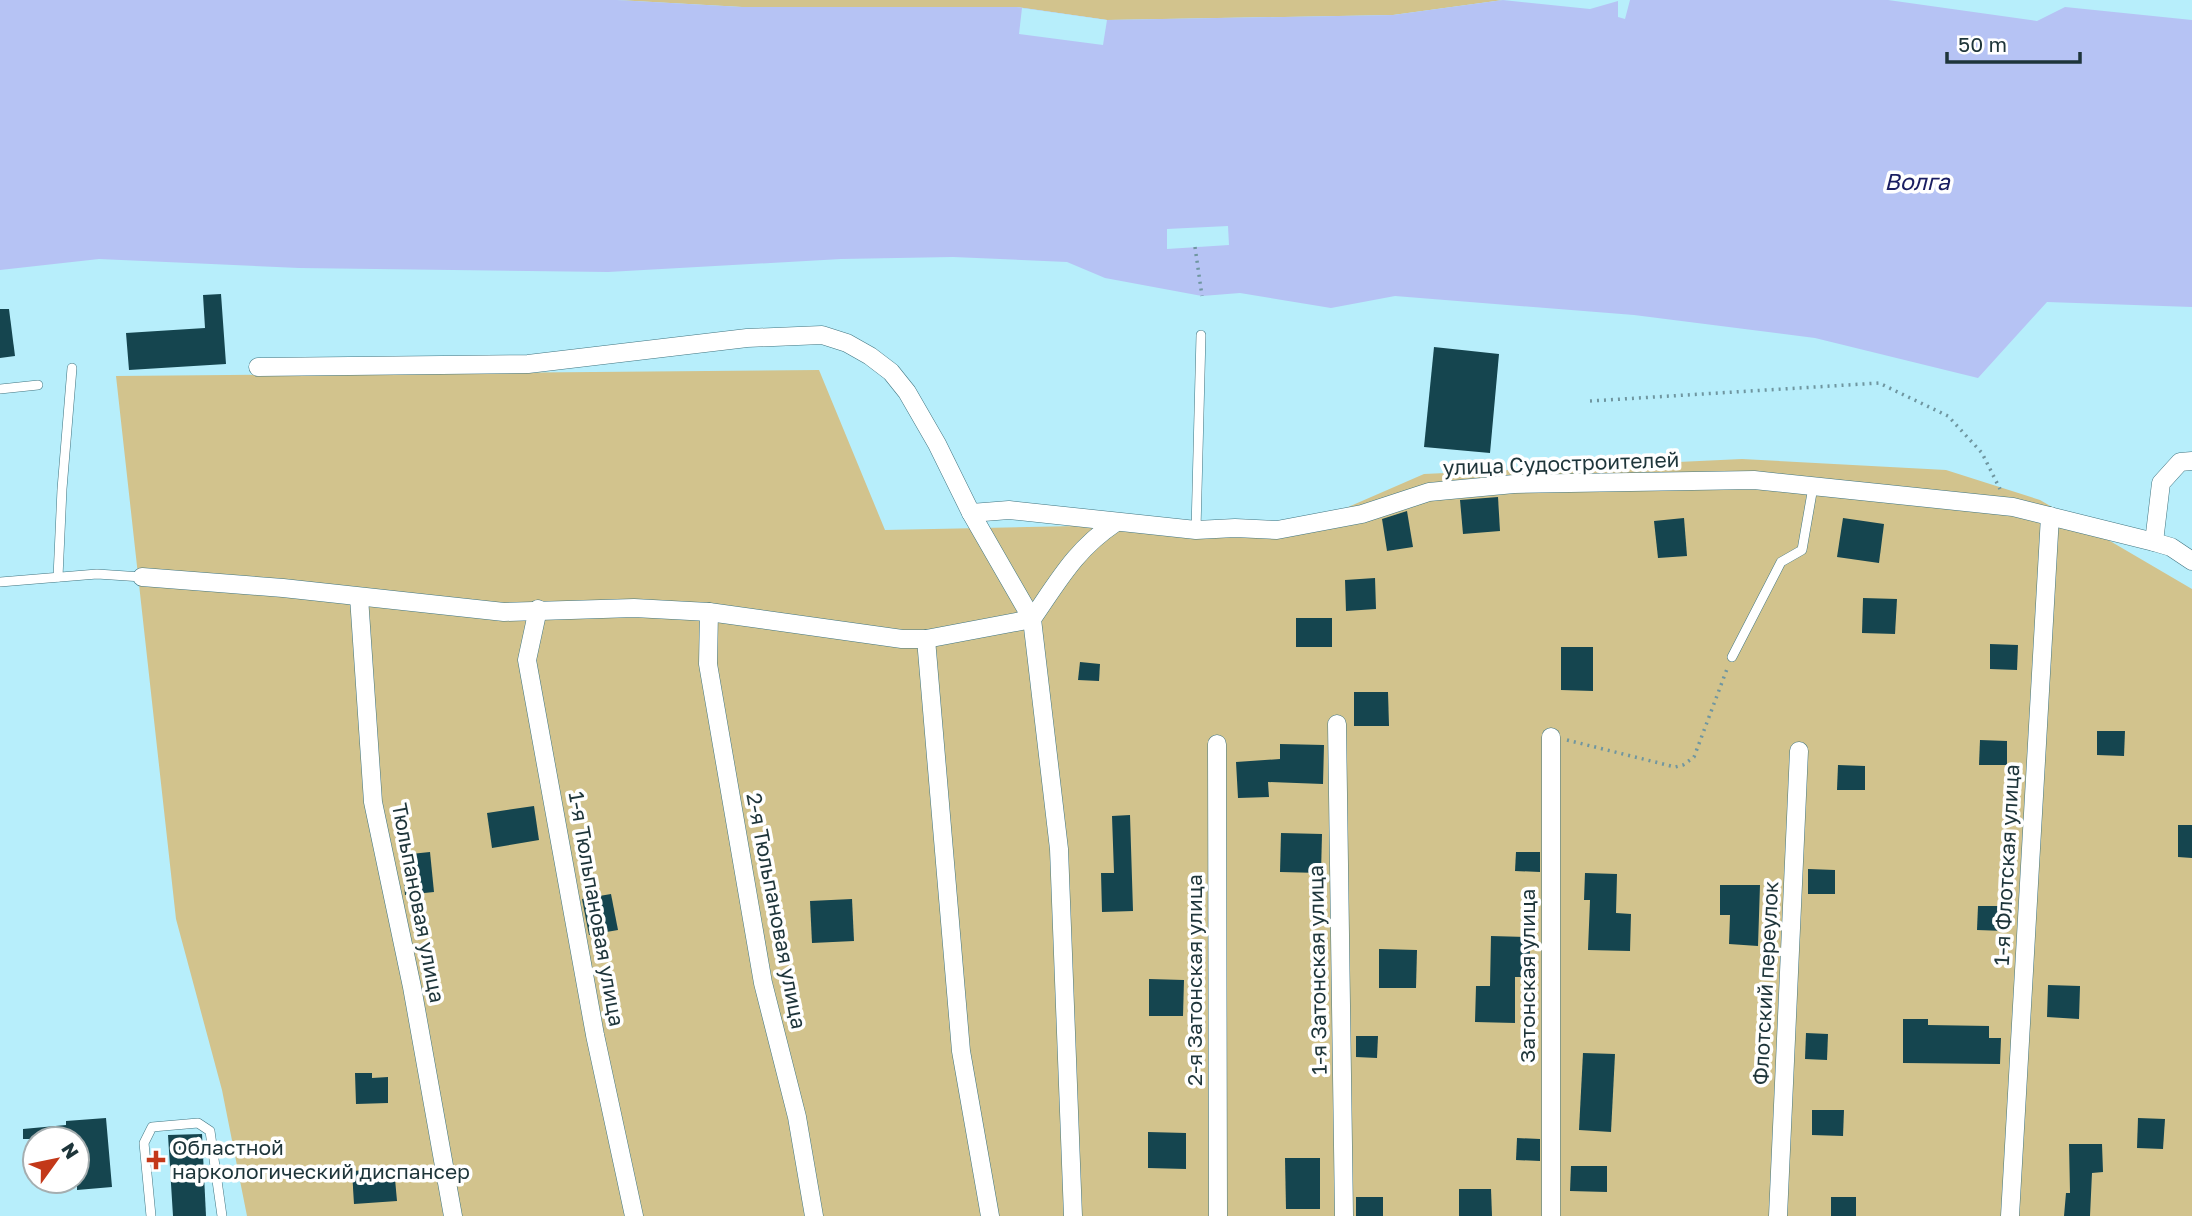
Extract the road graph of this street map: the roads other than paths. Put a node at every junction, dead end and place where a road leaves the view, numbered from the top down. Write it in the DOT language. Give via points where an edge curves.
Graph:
graph roads {
  1 [pos="1201,335"];
  2 [pos="258,367"];
  3 [pos="72,368"];
  4 [pos="38,385"];
  5 [pos="0,389"];
  6 [pos="2192,461"];
  7 [pos="1813,487"];
  8 [pos="971,513"];
  9 [pos="2050,516"];
  10 [pos="1115,523"];
  11 [pos="1196,530"];
  12 [pos="2154,542"];
  13 [pos="2192,561"];
  14 [pos="142,577"];
  15 [pos="58,578"];
  16 [pos="0,582"];
  17 [pos="359,597"];
  18 [pos="538,609"];
  19 [pos="709,612"];
  20 [pos="1032,619"];
  21 [pos="926,639"];
  22 [pos="1732,657"];
  23 [pos="1337,724"];
  24 [pos="1551,737"];
  25 [pos="1217,744"];
  26 [pos="1799,751"];
  27 [pos="151,1216"];
  28 [pos="222,1216"];
  29 [pos="453,1216"];
  30 [pos="634,1216"];
  31 [pos="814,1216"];
  32 [pos="990,1216"];
  33 [pos="1073,1216"];
  34 [pos="1218,1216"];
  35 [pos="1344,1216"];
  36 [pos="1551,1216"];
  37 [pos="1779,1216"];
  38 [pos="2010,1216"];
  1 -- 11 [label="lane"];
  2 -- 8 [label="street" via="528,364 747,338 822,335 847,343 891,372 931,433"];
  3 -- 15 [label="lane"];
  4 -- 5 [label="lane"];
  6 -- 12 [label="street" via="2180,462 2161,483"];
  7 -- 9 [label="street, улица Судостроителей" via="2010,506"];
  7 -- 11 [label="street, улица Судостроителей" via="1754,480 1514,484 1429,492 1362,514 1277,530"];
  7 -- 22 [label="lane" via="1802,550 1781,562"];
  8 -- 10 [label="street, улица Судостроителей" via="1009,509"];
  8 -- 20 [label="street"];
  9 -- 12 [label="street, улица Судостроителей"];
  9 -- 38 [label="street, 1-я Флотская улица"];
  10 -- 11 [label="street, улица Судостроителей"];
  10 -- 20 [label="street" via="1074,557"];
  12 -- 13 [label="street, улица Судостроителей"];
  14 -- 15 [label="lane" via="97,574"];
  14 -- 17 [label="street"];
  15 -- 16 [label="lane"];
  17 -- 18 [label="street" via="504,612"];
  17 -- 29 [label="street, Тюльпановая улица" via="373,802"];
  18 -- 19 [label="street"];
  18 -- 30 [label="street, 1-я Тюльпановая улица" via="527,660 595,1035"];
  19 -- 21 [label="street"];
  19 -- 31 [label="street, 2-я Тюльпановая улица" via="708,664 761,970 797,1116"];
  20 -- 21 [label="street"];
  20 -- 33 [label="street" via="1059,849"];
  21 -- 32 [label="street" via="961,1051"];
  23 -- 35 [label="street, 1-я Затонская улица"];
  24 -- 36 [label="street, Затонская улица"];
  25 -- 34 [label="street, 2-я Затонская улица"];
  26 -- 37 [label="street, Флотский переулок"];
  27 -- 28 [label="lane" via="147,1134 152,1127 198,1123 210,1131"];
}
